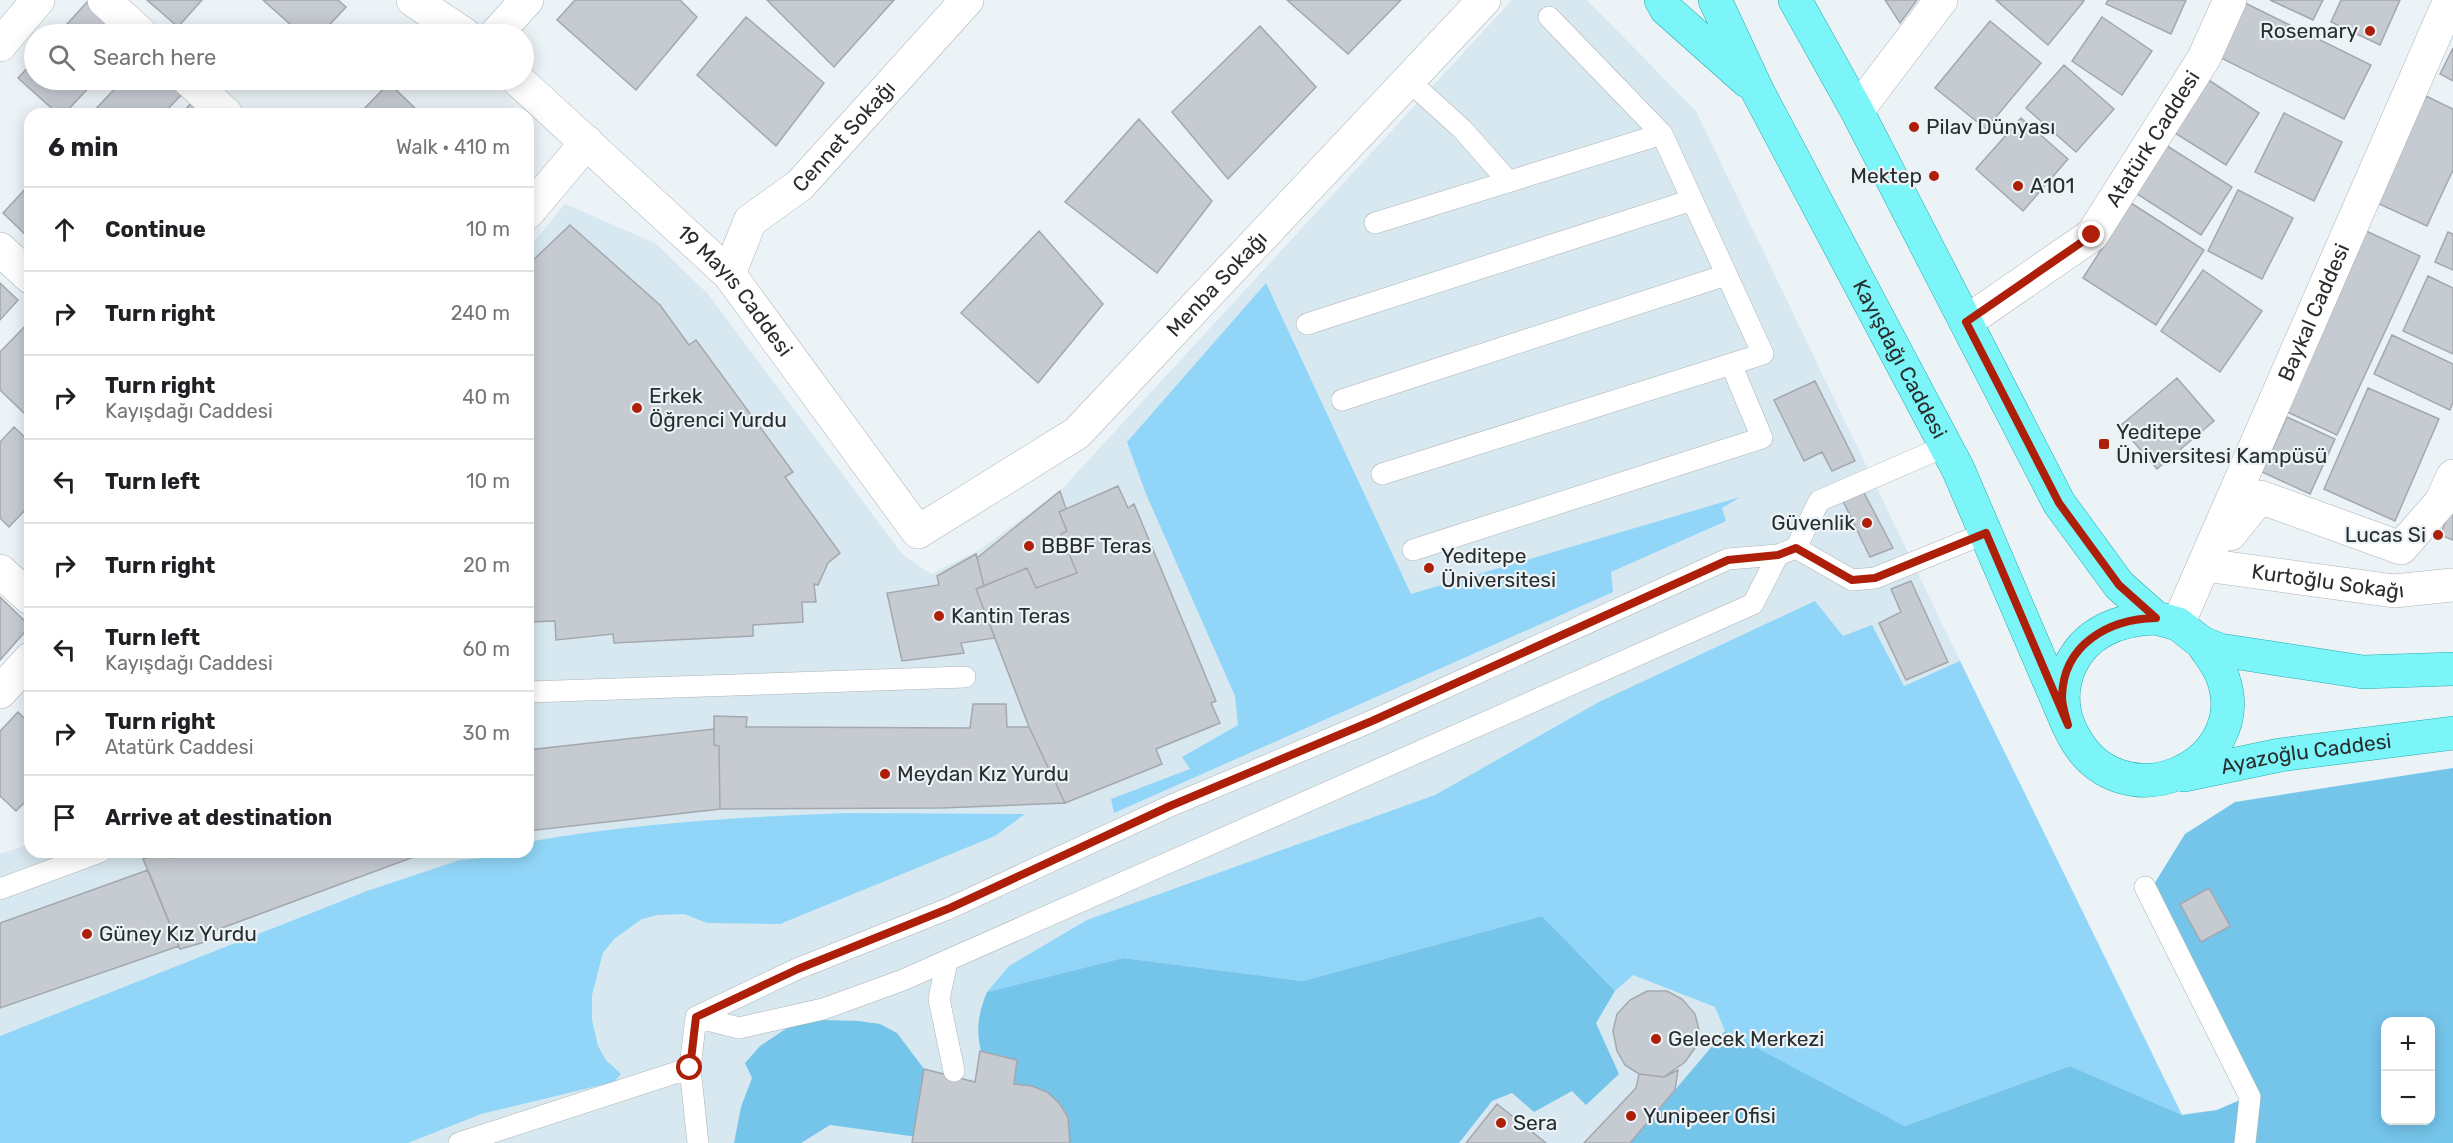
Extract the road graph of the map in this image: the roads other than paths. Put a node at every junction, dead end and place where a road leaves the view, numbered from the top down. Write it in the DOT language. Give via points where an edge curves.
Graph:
graph roads {
  1 [pos="38,0"];
  2 [pos="104,0"];
  3 [pos="413,0"];
  4 [pos="527,0"];
  5 [pos="967,0"];
  6 [pos="1484,0"];
  7 [pos="1661,0"];
  8 [pos="1715,0"];
  9 [pos="1795,0"];
  10 [pos="1941,0"];
  11 [pos="2230,0"];
  12 [pos="2450,0"];
  13 [pos="1549,17"];
  14 [pos="130,24"];
  15 [pos="449,24"];
  16 [pos="505,24"];
  17 [pos="0,45"];
  18 [pos="1408,80"];
  19 [pos="200,90"];
  20 [pos="529,90"];
  21 [pos="1758,92"];
  22 [pos="219,108"];
  23 [pos="1857,111"];
  24 [pos="1662,134"];
  25 [pos="587,142"];
  26 [pos="1508,181"];
  27 [pos="1692,200"];
  28 [pos="534,205"];
  29 [pos="1375,223"];
  30 [pos="0,249"];
  31 [pos="24,271"];
  32 [pos="729,274"];
  33 [pos="1726,274"];
  34 [pos="1966,322"];
  35 [pos="1307,324"];
  36 [pos="1731,364"];
  37 [pos="1342,400"];
  38 [pos="1946,446"];
  39 [pos="1382,474"];
  40 [pos="2453,476"];
  41 [pos="918,532"];
  42 [pos="1986,533"];
  43 [pos="1413,550"];
  44 [pos="1787,551"];
  45 [pos="2205,565"];
  46 [pos="0,571"];
  47 [pos="2453,585"];
  48 [pos="24,593"];
  49 [pos="2179,628"];
  50 [pos="24,666"];
  51 [pos="2453,669"];
  52 [pos="965,677"];
  53 [pos="0,692"];
  54 [pos="534,692"];
  55 [pos="2068,725"];
  56 [pos="2453,733"];
  57 [pos="2162,780"];
  58 [pos="84,858"];
  59 [pos="2145,888"];
  60 [pos="0,889"];
  61 [pos="947,961"];
  62 [pos="696,1017"];
  63 [pos="690,1068"];
  64 [pos="954,1071"];
  65 [pos="459,1143"];
  66 [pos="698,1143"];
  67 [pos="2245,1143"];
  1 -- 17 [label="street"];
  2 -- 14 [label="street"];
  3 -- 15 [label="street"];
  4 -- 16 [label="street"];
  5 -- 32 [label="street, Cennet Sokağı" via="800,184 750,221"];
  6 -- 18 [label="street, Menba Sokağı"];
  7 -- 21 [label="main road" via="1666,9"];
  8 -- 21 [label="main road, Kayışdağı Caddesi"];
  9 -- 23 [label="main road"];
  10 -- 23 [label="street"];
  11 -- 34 [label="street, Atatürk Caddesi" via="2204,58 2092,235"];
  12 -- 45 [label="street, Baykal Caddesi"];
  13 -- 24 [label="lane"];
  18 -- 26 [label="lane" via="1462,129"];
  18 -- 41 [label="street, Menba Sokağı" via="1077,433"];
  19 -- 22 [label="street"];
  20 -- 25 [label="street, 19 Mayıs Caddesi"];
  21 -- 38 [label="main road, Kayışdağı Caddesi"];
  23 -- 34 [label="main road"];
  24 -- 26 [label="lane"];
  24 -- 27 [label="lane"];
  25 -- 28 [label="street"];
  25 -- 32 [label="street, 19 Mayıs Caddesi"];
  26 -- 29 [label="lane"];
  27 -- 33 [label="lane"];
  27 -- 35 [label="lane"];
  30 -- 31 [label="street"];
  32 -- 41 [label="street, 19 Mayıs Caddesi"];
  33 -- 36 [label="lane" via="1763,354"];
  33 -- 37 [label="lane"];
  34 -- 49 [label="main road" via="2059,503 2119,585"];
  36 -- 39 [label="lane"];
  36 -- 43 [label="lane" via="1762,438"];
  38 -- 42 [label="main road, Kayışdağı Caddesi"];
  38 -- 44 [label="lane" via="1819,501"];
  40 -- 45 [label="street" via="2441,502 2401,548 2260,497"];
  42 -- 44 [label="lane" via="1875,578 1852,580"];
  42 -- 55 [label="main road, Kayışdağı Caddesi"];
  44 -- 61 [label="lane" via="1752,604"];
  44 -- 62 [label="lane" via="1728,560 1372,721 1170,806 950,908 798,969"];
  45 -- 47 [label="street, Kurtoğlu Sokağı" via="2394,591"];
  45 -- 49 [label="street, Baykal Caddesi"];
  46 -- 48 [label="street"];
  49 -- 51 [label="main road" via="2220,650 2255,657 2363,672"];
  49 -- 55 [label="main road" via="2132,619 2091,638 2075,656 2066,676 2062,699"];
  49 -- 57 [label="main road" via="2223,677 2227,704 2222,730 2209,753 2193,766"];
  50 -- 53 [label="street"];
  52 -- 54 [label="lane"];
  55 -- 57 [label="main road" via="2086,755 2115,776 2138,781"];
  56 -- 57 [label="main road, Ayazoğlu Caddesi" via="2280,755"];
  58 -- 60 [label="lane"];
  59 -- 67 [label="lane" via="2250,1097"];
  61 -- 62 [label="lane" via="823,1008 739,1028"];
  61 -- 64 [label="lane" via="939,999"];
  62 -- 63 [label="lane"];
  63 -- 65 [label="lane"];
  63 -- 66 [label="lane"];
}
